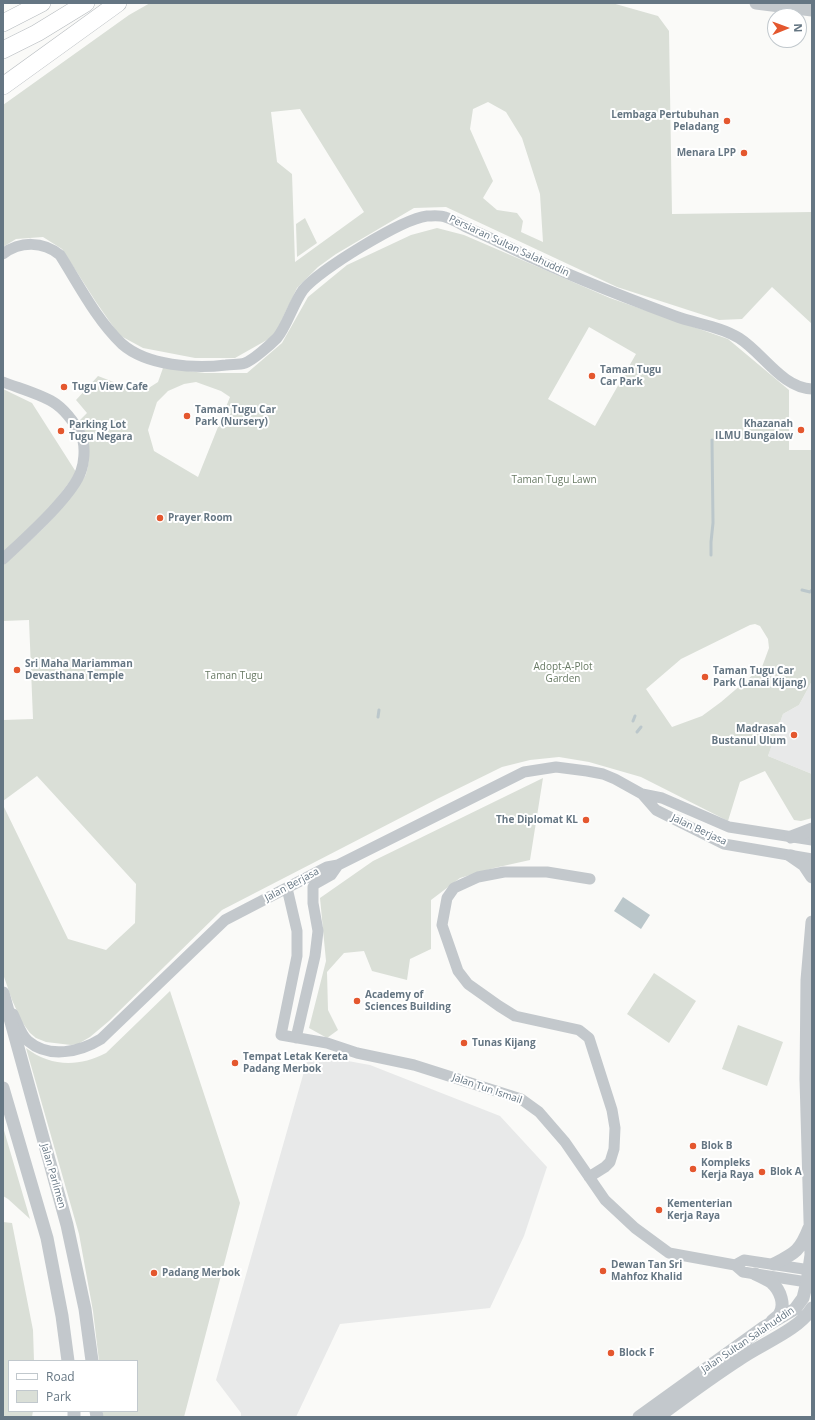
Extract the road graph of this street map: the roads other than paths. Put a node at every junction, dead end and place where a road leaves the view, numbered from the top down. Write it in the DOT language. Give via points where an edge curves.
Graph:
graph roads {
  1 [pos="24,3"];
  2 [pos="42,3"];
  3 [pos="86,3"];
  4 [pos="118,3"];
  5 [pos="756,3"];
  6 [pos="812,10"];
  7 [pos="3,13"];
  8 [pos="3,23"];
  9 [pos="3,50"];
  10 [pos="3,86"];
  11 [pos="3,254"];
  12 [pos="3,382"];
  13 [pos="812,390"];
  14 [pos="3,559"];
  15 [pos="642,794"];
  16 [pos="812,828"];
  17 [pos="791,837"];
  18 [pos="812,840"];
  19 [pos="790,856"];
  20 [pos="812,860"];
  21 [pos="338,865"];
  22 [pos="812,877"];
  23 [pos="590,879"];
  24 [pos="290,887"];
  25 [pos="313,903"];
  26 [pos="812,922"];
  27 [pos="3,992"];
  28 [pos="285,1013"];
  29 [pos="296,1038"];
  30 [pos="3,1088"];
  31 [pos="589,1177"];
  32 [pos="811,1221"];
  33 [pos="774,1264"];
  34 [pos="735,1265"];
  35 [pos="755,1274"];
  36 [pos="810,1276"];
  37 [pos="812,1308"];
  38 [pos="812,1318"];
  39 [pos="796,1325"];
  40 [pos="764,1327"];
  41 [pos="68,1360"];
  42 [pos="92,1360"];
  43 [pos="638,1417"];
  44 [pos="658,1417"];
  1 -- 7 [label="main road"];
  2 -- 8 [label="main road"];
  3 -- 9 [label="main road"];
  4 -- 10 [label="main road"];
  5 -- 6 [label="street"];
  11 -- 13 [label="street, Persiaran Sultan Salahuddin" via="25,244 52,248 60,255 96,311 124,346 139,355 171,365 214,367 245,363 278,337 303,290 339,261 379,236 410,221 426,216 444,216 540,262 617,294 739,338 785,379 801,388"];
  12 -- 14 [label="street" via="56,404 73,422 83,441 84,452 76,482 33,531"];
  15 -- 17 [label="street, Jalan Berjasa" via="662,798 729,827"];
  15 -- 19 [label="street, Jalan Berjasa" via="656,810 724,844"];
  15 -- 21 [label="street, Jalan Berjasa" via="603,774 587,771 556,767 524,772"];
  16 -- 17 [label="street"];
  17 -- 18 [label="street, Jalan Berjasa"];
  19 -- 20 [label="street, Jalan Berjasa"];
  19 -- 22 [label="street" via="804,865"];
  21 -- 24 [label="street, Jalan Berjasa" via="326,867"];
  21 -- 25 [label="street" via="331,875 315,884 312,891"];
  23 -- 31 [label="street" via="547,872 504,872 478,877 454,888 447,898 442,925 458,971 468,984 515,1016 579,1030 589,1038 612,1110 615,1128 614,1149 610,1162"];
  24 -- 25 [label="street" via="302,888"];
  24 -- 27 [label="street, Jalan Berjasa" via="225,920 101,1039 80,1049 52,1051 28,1041"];
  24 -- 28 [label="street, Jalan Tun Ismail" via="297,932 297,956"];
  25 -- 29 [label="street" via="318,931 315,956"];
  26 -- 32 [label="street, Jalan Sultan Salahuddin" via="807,980 806,1079"];
  27 -- 42 [label="street, Jalan Parlimen" via="67,1225 85,1309"];
  28 -- 29 [label="street"];
  28 -- 29 [label="street, Jalan Tun Ismail" via="281,1035"];
  29 -- 31 [label="street, Jalan Tun Ismail" via="414,1065 521,1099 543,1117 565,1142"];
  30 -- 41 [label="street" via="47,1238"];
  31 -- 34 [label="street, Jalan Tun Ismail" via="605,1200 635,1228 669,1253"];
  32 -- 33 [label="street" via="796,1252"];
  32 -- 36 [label="street, Jalan Sultan Salahuddin"];
  33 -- 34 [label="street, Jalan Tun Ismail" via="744,1260"];
  33 -- 36 [label="street, Jalan Tun Ismail"];
  34 -- 35 [label="street, Jalan Tun Ismail" via="743,1272"];
  35 -- 36 [label="street, Jalan Tun Ismail"];
  35 -- 40 [label="street" via="778,1289 781,1297 782,1306 779,1314"];
  36 -- 40 [label="street, Jalan Sultan Salahuddin" via="803,1298 796,1309"];
  37 -- 39 [label="street, Jalan Sultan Salahuddin"];
  38 -- 39 [label="street"];
  39 -- 44 [label="street, Jalan Sultan Salahuddin" via="741,1358"];
  40 -- 43 [label="street, Jalan Sultan Salahuddin"];
}
